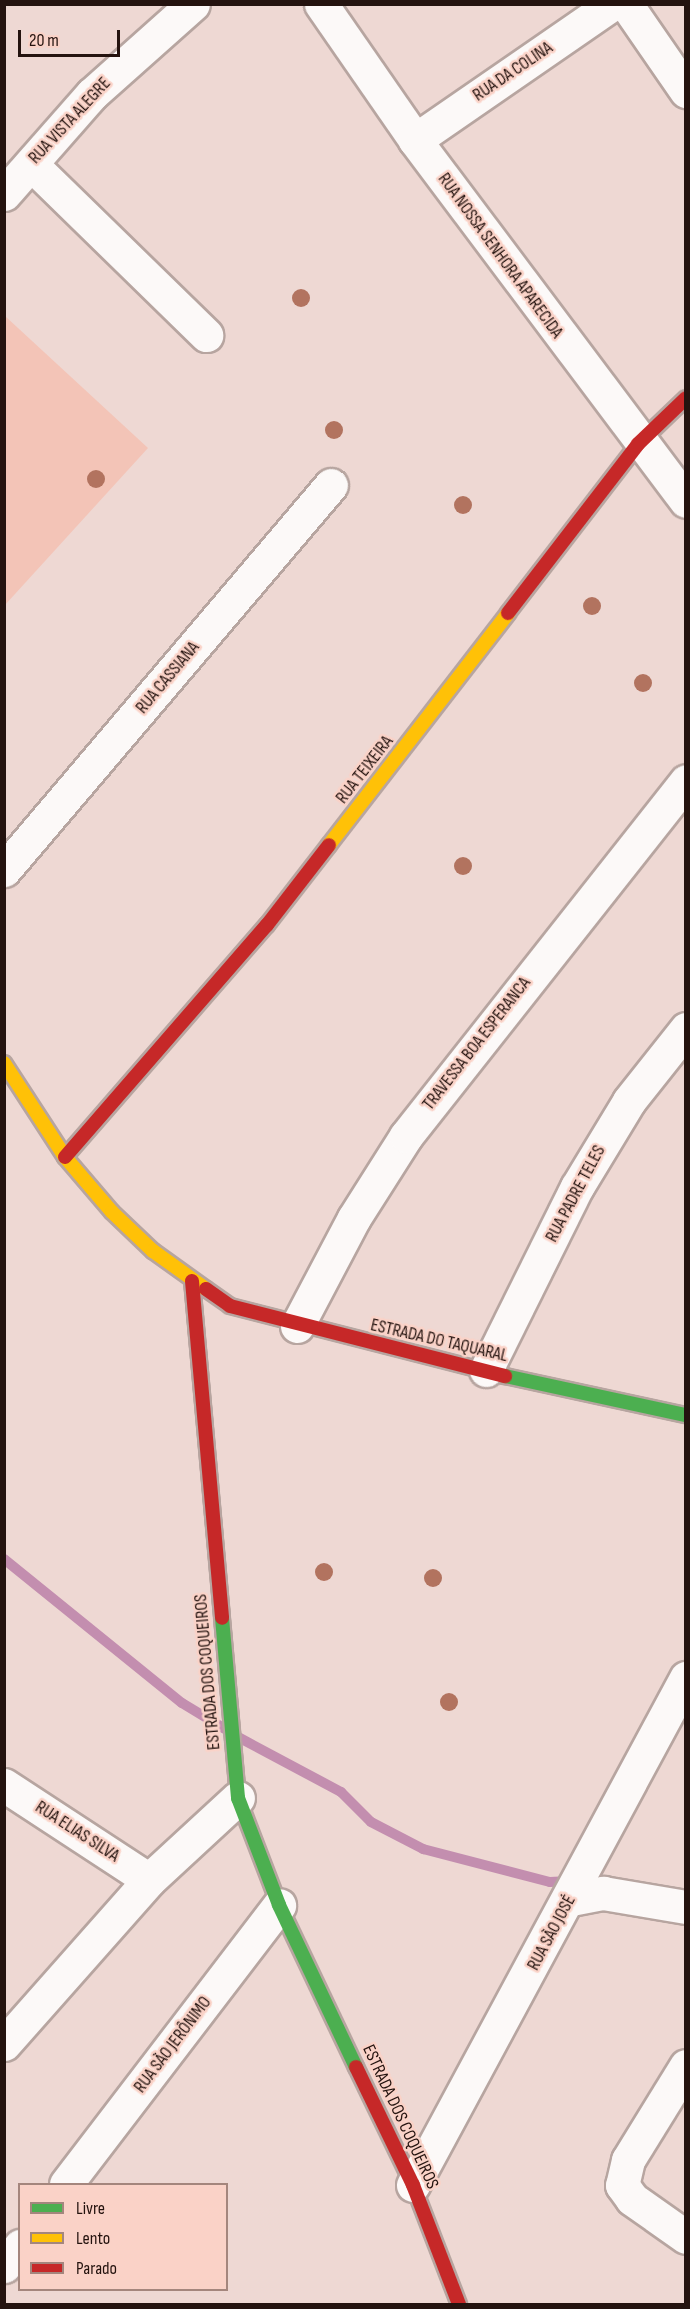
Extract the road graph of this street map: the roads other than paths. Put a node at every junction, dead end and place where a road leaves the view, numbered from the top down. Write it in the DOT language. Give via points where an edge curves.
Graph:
graph roads {
  1 [pos="193,4"];
  2 [pos="321,4"];
  3 [pos="612,4"];
  4 [pos="626,4"];
  5 [pos="686,91"];
  6 [pos="415,140"];
  7 [pos="31,164"];
  8 [pos="4,194"];
  9 [pos="206,335"];
  10 [pos="686,398"];
  11 [pos="638,444"];
  12 [pos="332,485"];
  13 [pos="686,501"];
  14 [pos="686,781"];
  15 [pos="4,870"];
  16 [pos="686,1029"];
  17 [pos="6,1070"];
  18 [pos="65,1157"];
  19 [pos="192,1281"];
  20 [pos="297,1326"];
  21 [pos="486,1370"];
  22 [pos="686,1415"];
  23 [pos="686,1678"];
  24 [pos="4,1785"];
  25 [pos="238,1798"];
  26 [pos="149,1880"];
  27 [pos="576,1889"];
  28 [pos="279,1905"];
  29 [pos="686,1907"];
  30 [pos="4,2044"];
  31 [pos="686,2066"];
  32 [pos="67,2183"];
  33 [pos="413,2185"];
  34 [pos="686,2237"];
  35 [pos="18,2248"];
  36 [pos="4,2266"];
  37 [pos="459,2304"];
  1 -- 7 [label="street, RUA VISTA ALEGRE" via="92,94"];
  2 -- 6 [label="street, RUA NOSSA SENHORA APARECIDA"];
  3 -- 6 [label="street, RUA DA COLINA"];
  4 -- 5 [label="street"];
  6 -- 11 [label="street, RUA NOSSA SENHORA APARECIDA"];
  7 -- 8 [label="street, RUA VISTA ALEGRE"];
  7 -- 9 [label="street"];
  10 -- 11 [label="street, RUA TEIXEIRA"];
  11 -- 13 [label="street, RUA NOSSA SENHORA APARECIDA"];
  11 -- 18 [label="street, RUA TEIXEIRA" via="267,925"];
  12 -- 15 [label="street, RUA CASSIANA"];
  14 -- 20 [label="street, TRAVESSA BOA ESPERANCA" via="406,1136 354,1218"];
  16 -- 21 [label="street, RUA PADRE TELES" via="629,1101 577,1187"];
  17 -- 18 [label="street"];
  18 -- 19 [label="street" via="111,1212"];
  19 -- 20 [label="street, ESTRADA DO TAQUARAL" via="230,1306"];
  19 -- 25 [label="street, ESTRADA DOS COQUEIROS"];
  20 -- 21 [label="street, ESTRADA DO TAQUARAL"];
  21 -- 22 [label="street, ESTRADA DO TAQUARAL"];
  23 -- 27 [label="street, RUA SÃO JOSÉ"];
  24 -- 26 [label="street, RUA ELIAS SILVA"];
  25 -- 26 [label="street"];
  25 -- 28 [label="street, ESTRADA DOS COQUEIROS"];
  26 -- 30 [label="street"];
  27 -- 29 [label="street"];
  27 -- 33 [label="street, RUA SÃO JOSÉ"];
  28 -- 32 [label="street, RUA SÃO JERÔNIMO"];
  28 -- 33 [label="street, ESTRADA DOS COQUEIROS"];
  31 -- 34 [label="street" via="628,2160 622,2185 632,2199"];
  33 -- 37 [label="street, ESTRADA DOS COQUEIROS"];
  35 -- 36 [label="street"];
}
